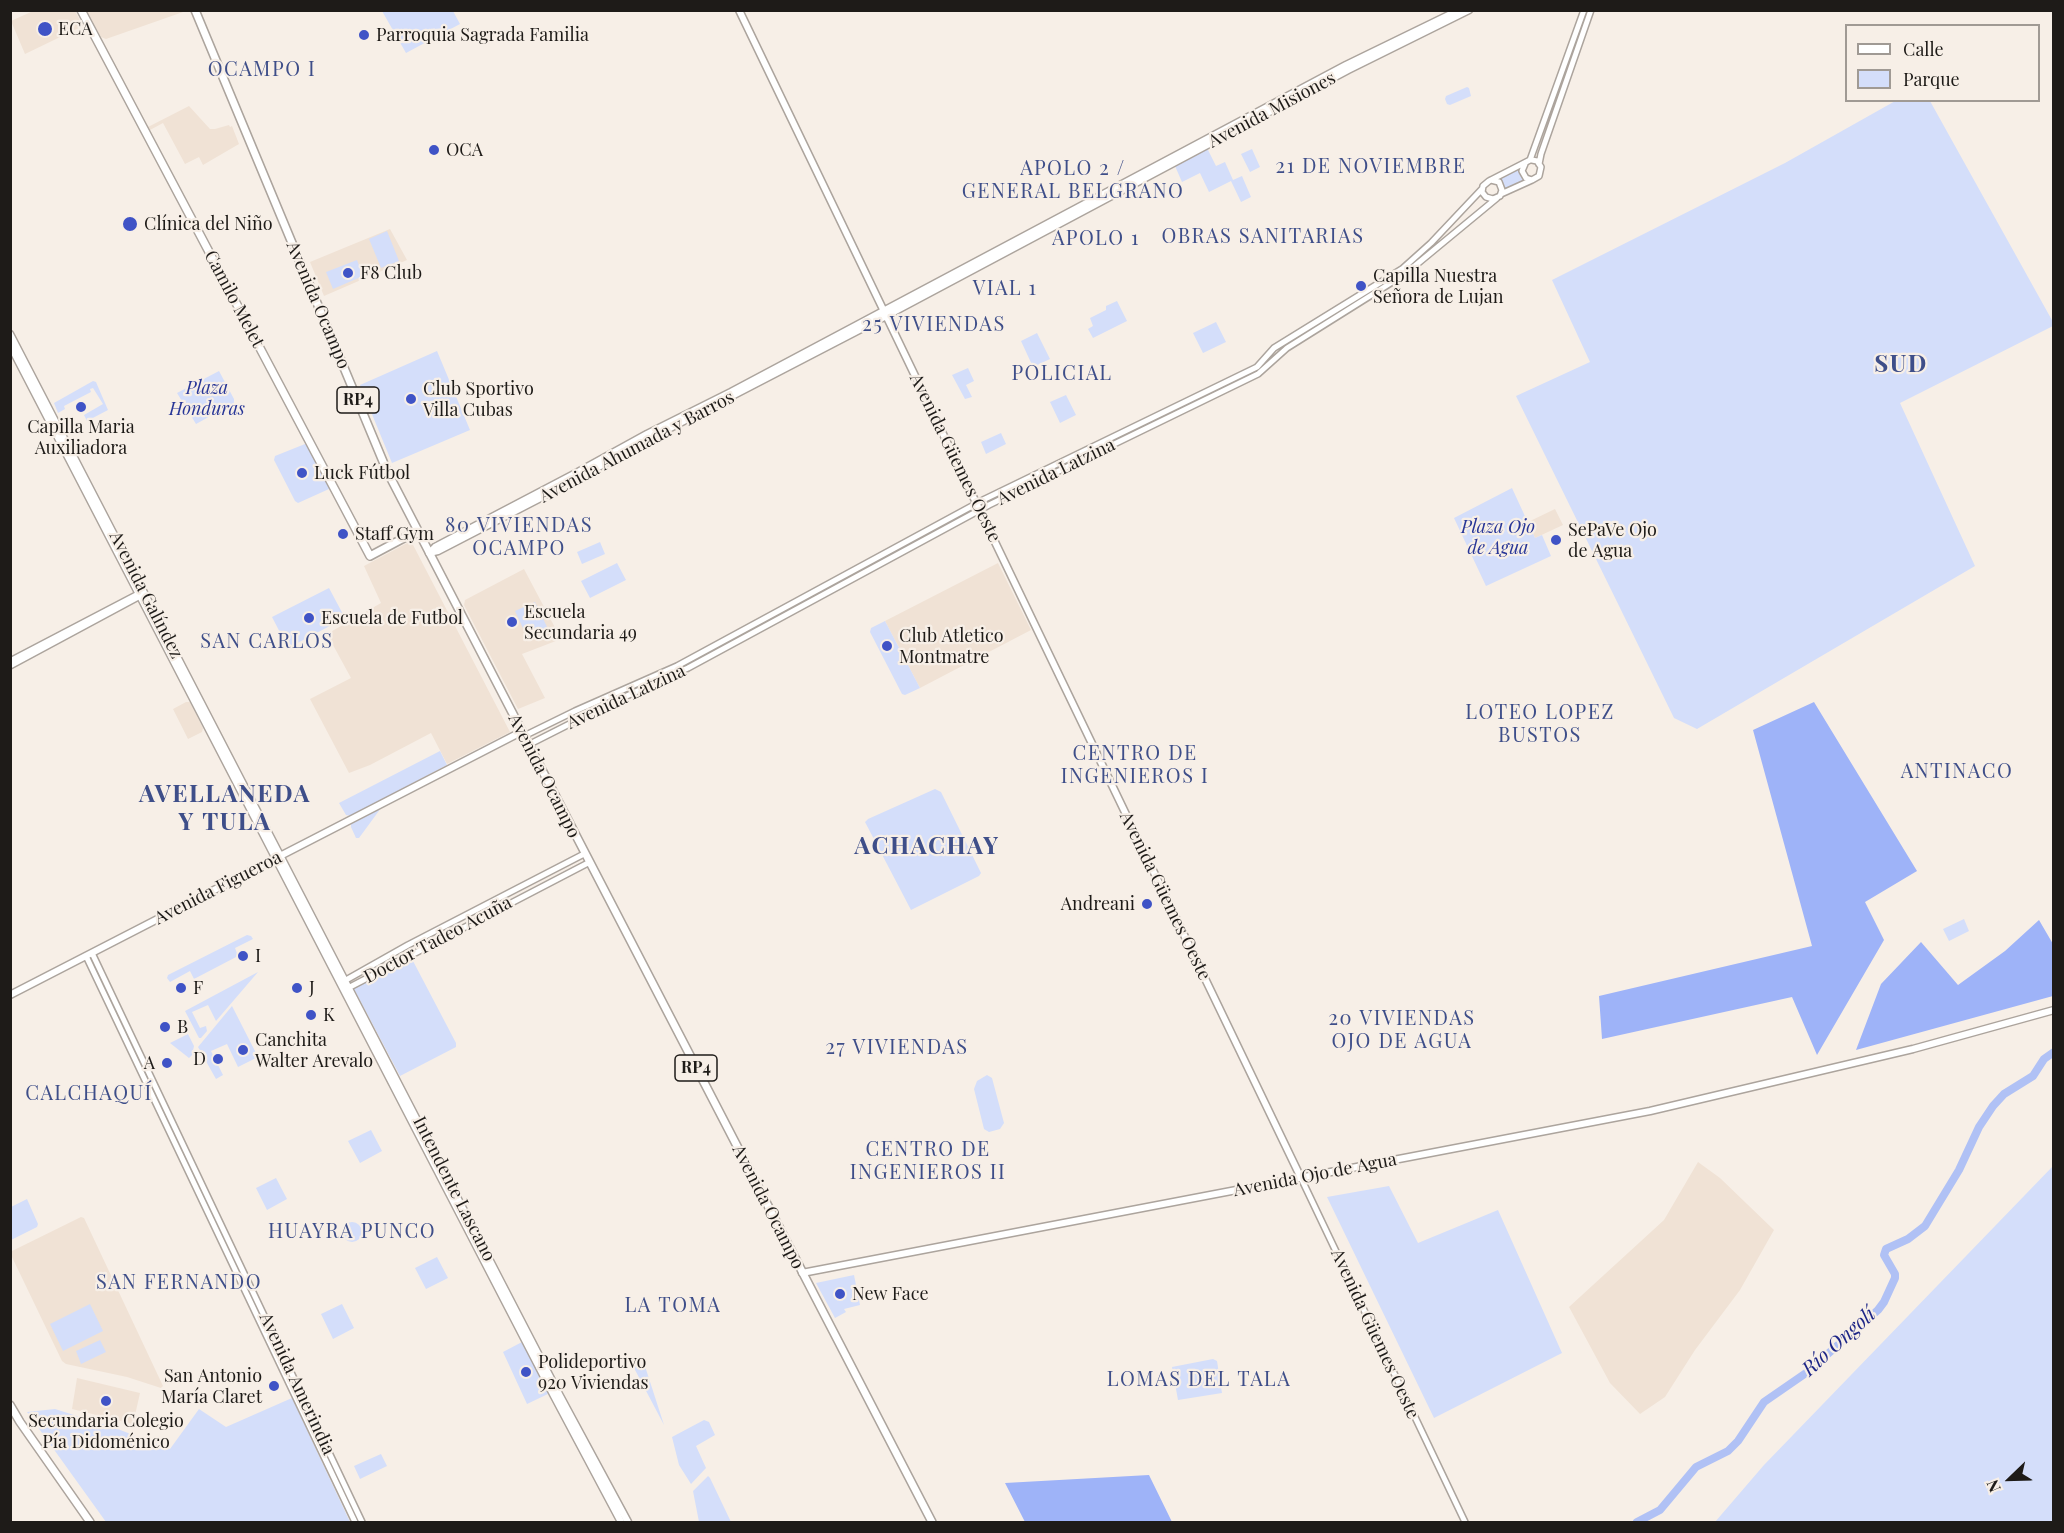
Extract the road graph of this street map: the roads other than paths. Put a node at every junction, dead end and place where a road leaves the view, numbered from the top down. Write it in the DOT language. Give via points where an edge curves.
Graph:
graph roads {
  1 [pos="81,10"];
  2 [pos="195,10"];
  3 [pos="739,10"];
  4 [pos="1459,10"];
  5 [pos="1469,10"];
  6 [pos="1584,10"];
  7 [pos="1591,10"];
  8 [pos="1527,162"];
  9 [pos="1539,164"];
  10 [pos="1534,179"];
  11 [pos="1491,180"];
  12 [pos="1482,189"];
  13 [pos="1499,196"];
  14 [pos="885,314"];
  15 [pos="10,334"];
  16 [pos="10,345"];
  17 [pos="979,507"];
  18 [pos="417,531"];
  19 [pos="429,553"];
  20 [pos="141,594"];
  21 [pos="10,661"];
  22 [pos="10,666"];
  23 [pos="522,734"];
  24 [pos="528,744"];
  25 [pos="584,854"];
  26 [pos="279,857"];
  27 [pos="588,862"];
  28 [pos="89,954"];
  29 [pos="346,980"];
  30 [pos="346,987"];
  31 [pos="10,995"];
  32 [pos="2054,1010"];
  33 [pos="1301,1178"];
  34 [pos="802,1274"];
  35 [pos="10,1405"];
  36 [pos="90,1522"];
  37 [pos="355,1522"];
  38 [pos="362,1522"];
  39 [pos="621,1522"];
  40 [pos="628,1522"];
  41 [pos="932,1522"];
  42 [pos="1465,1522"];
  1 -- 18 [label="main road, Camilo Melet" via="370,556"];
  2 -- 18 [label="main road, Avenida Ocampo / RP4" via="387,471"];
  3 -- 14 [label="main road, Avenida Güemes Oeste"];
  4 -- 14 [label="main road, Avenida Misiones" via="1346,65 1020,237"];
  5 -- 14 [label="main road, Avenida Misiones"];
  6 -- 8 [label="street"];
  7 -- 9 [label="street"];
  8 -- 9 [label="street" via="1534,160"];
  8 -- 10 [label="street" via="1522,169 1524,175"];
  8 -- 11 [label="street"];
  9 -- 10 [label="street" via="1541,173"];
  10 -- 13 [label="street, Avenida Latzina"];
  11 -- 12 [label="street"];
  11 -- 13 [label="street" via="1500,183"];
  12 -- 13 [label="street" via="1486,197"];
  12 -- 17 [label="street, Avenida Latzina" via="1402,269 1274,348 1257,367"];
  13 -- 17 [label="street, Avenida Latzina" via="1394,283 1287,348 1258,374"];
  14 -- 17 [label="main road, Avenida Güemes Oeste"];
  14 -- 19 [label="main road, Avenida Ahumada y Barros" via="647,434"];
  15 -- 20 [label="main road, Avenida Galíndez"];
  16 -- 20 [label="main road, Avenida Galíndez"];
  17 -- 23 [label="street, Avenida Latzina" via="822,585 677,666"];
  17 -- 24 [label="street, Avenida Latzina" via="688,668"];
  17 -- 33 [label="main road, Avenida Güemes Oeste"];
  18 -- 19 [label="main road, Avenida Ocampo / RP4"];
  19 -- 23 [label="main road, Avenida Ocampo / RP4"];
  20 -- 21 [label="street"];
  20 -- 22 [label="street"];
  20 -- 26 [label="main road, Avenida Galíndez"];
  23 -- 24 [label="main road, Avenida Ocampo / RP4"];
  23 -- 26 [label="main road, Avenida Figueroa"];
  24 -- 25 [label="main road, Avenida Ocampo / RP4"];
  25 -- 27 [label="main road, Avenida Ocampo / RP4"];
  25 -- 29 [label="street, Doctor Tadeo Acuña"];
  26 -- 28 [label="main road, Avenida Figueroa"];
  26 -- 29 [label="main road, Intendente Lascano"];
  26 -- 30 [label="main road, Intendente Lascano"];
  27 -- 30 [label="street, Doctor Tadeo Acuña"];
  27 -- 34 [label="main road, Avenida Ocampo / RP4"];
  28 -- 31 [label="main road, Avenida Figueroa"];
  28 -- 37 [label="street"];
  28 -- 38 [label="street, Avenida Amerindia"];
  29 -- 30 [label="main road, Intendente Lascano"];
  30 -- 39 [label="main road, Intendente Lascano"];
  30 -- 40 [label="main road, Intendente Lascano"];
  32 -- 33 [label="main road, Avenida Ojo de Agua" via="1650,1111"];
  33 -- 34 [label="main road, Avenida Ojo de Agua"];
  33 -- 42 [label="street, Avenida Güemes Oeste"];
  34 -- 41 [label="main road, Avenida Ocampo / RP4"];
  35 -- 36 [label="main road"];
}
